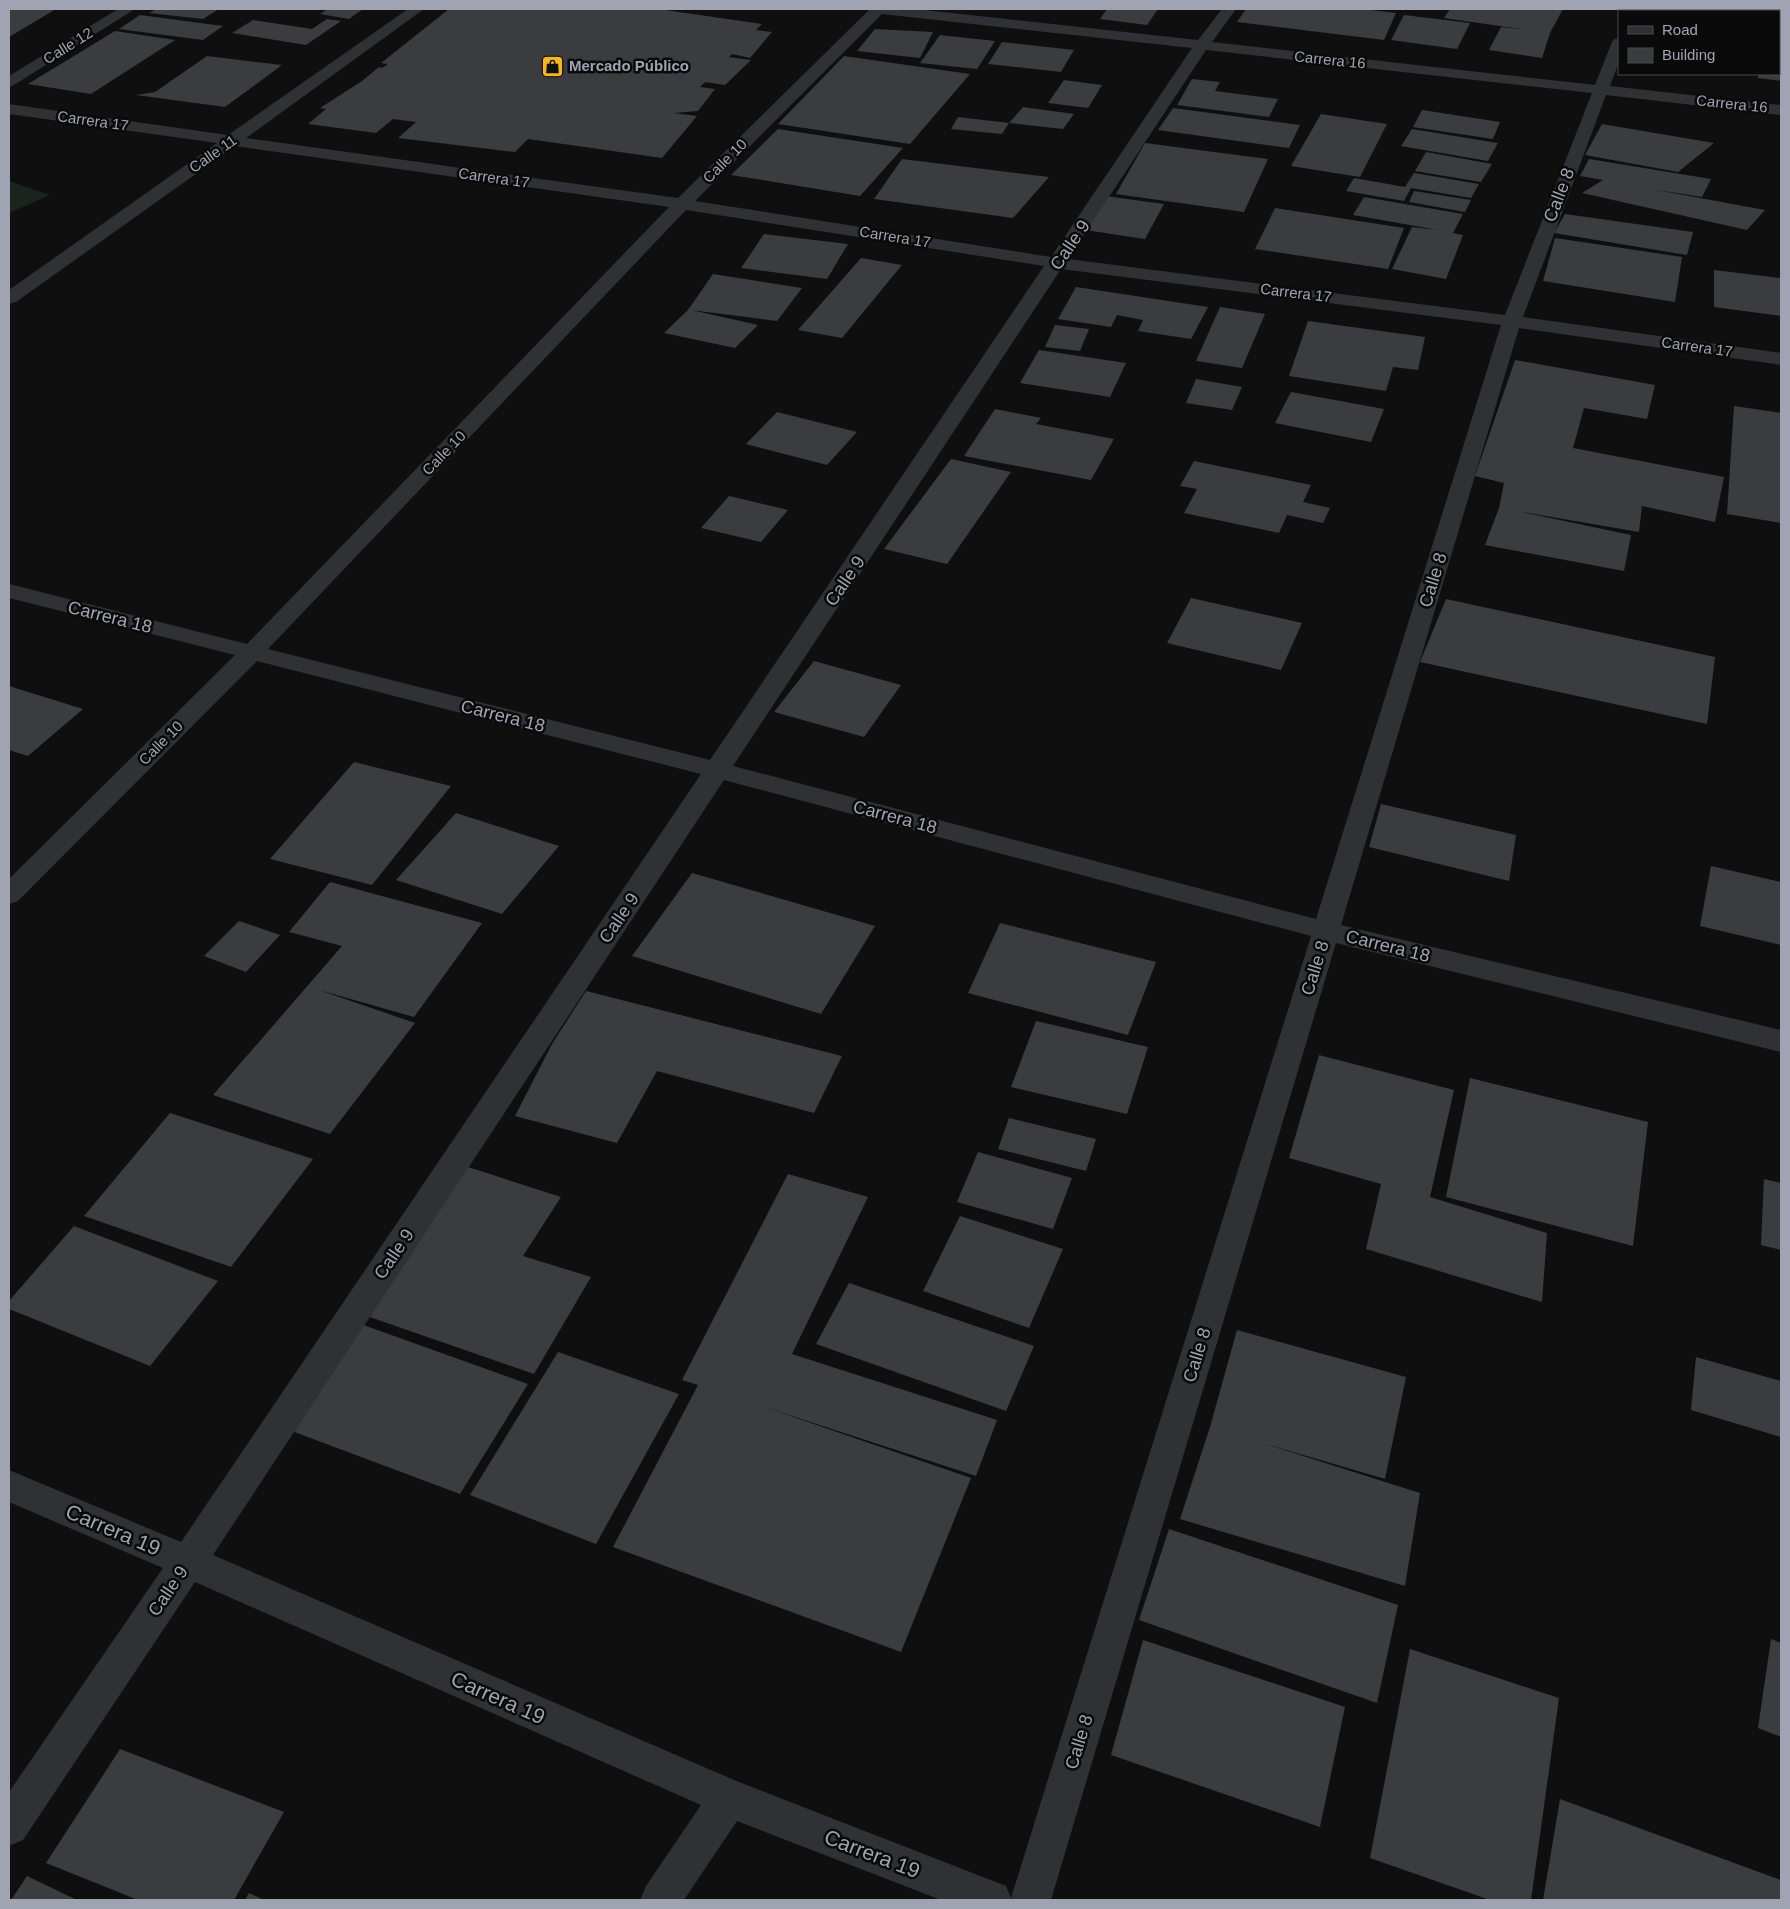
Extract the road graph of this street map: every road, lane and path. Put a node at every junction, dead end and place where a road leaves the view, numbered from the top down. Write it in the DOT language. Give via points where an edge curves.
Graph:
graph roads {
  1 [pos="128,9"];
  2 [pos="417,9"];
  3 [pos="878,9"];
  4 [pos="1229,9"];
  5 [pos="1618,44"];
  6 [pos="1201,46"];
  7 [pos="9,82"];
  8 [pos="1599,89"];
  9 [pos="9,109"];
  10 [pos="1781,110"];
  11 [pos="232,141"];
  12 [pos="682,204"];
  13 [pos="1058,263"];
  14 [pos="9,298"];
  15 [pos="1512,321"];
  16 [pos="1781,359"];
  17 [pos="9,591"];
  18 [pos="251,653"];
  19 [pos="718,770"];
  20 [pos="9,895"];
  21 [pos="1326,931"];
  22 [pos="1781,1041"];
  23 [pos="9,1486"];
  24 [pos="188,1562"];
  25 [pos="729,1798"];
  26 [pos="9,1826"];
  27 [pos="660,1900"];
  28 [pos="992,1900"];
  29 [pos="1031,1900"];
  1 -- 7 [label="street, Calle 12"];
  2 -- 11 [label="street, Calle 11"];
  3 -- 6 [label="street, Carrera 16"];
  3 -- 12 [label="street, Calle 10"];
  4 -- 6 [label="street, Calle 9"];
  5 -- 8 [label="street, Calle 8"];
  6 -- 8 [label="street, Carrera 16"];
  6 -- 13 [label="street, Calle 9"];
  8 -- 10 [label="street, Carrera 16"];
  8 -- 15 [label="street, Calle 8"];
  9 -- 11 [label="street, Carrera 17"];
  11 -- 12 [label="street, Carrera 17"];
  11 -- 14 [label="street, Calle 11"];
  12 -- 13 [label="street, Carrera 17"];
  12 -- 18 [label="street, Calle 10"];
  13 -- 15 [label="street, Carrera 17"];
  13 -- 19 [label="street, Calle 9"];
  15 -- 16 [label="street, Carrera 17"];
  15 -- 21 [label="street, Calle 8"];
  17 -- 18 [label="street, Carrera 18"];
  18 -- 19 [label="street, Carrera 18"];
  18 -- 20 [label="street, Calle 10"];
  19 -- 21 [label="street, Carrera 18"];
  19 -- 24 [label="street, Calle 9"];
  21 -- 22 [label="street, Carrera 18"];
  21 -- 29 [label="street, Calle 8"];
  23 -- 24 [label="street, Carrera 19"];
  24 -- 25 [label="street, Carrera 19"];
  24 -- 26 [label="street, Calle 9"];
  25 -- 27 [label="street"];
  25 -- 28 [label="street, Carrera 19"];
}
